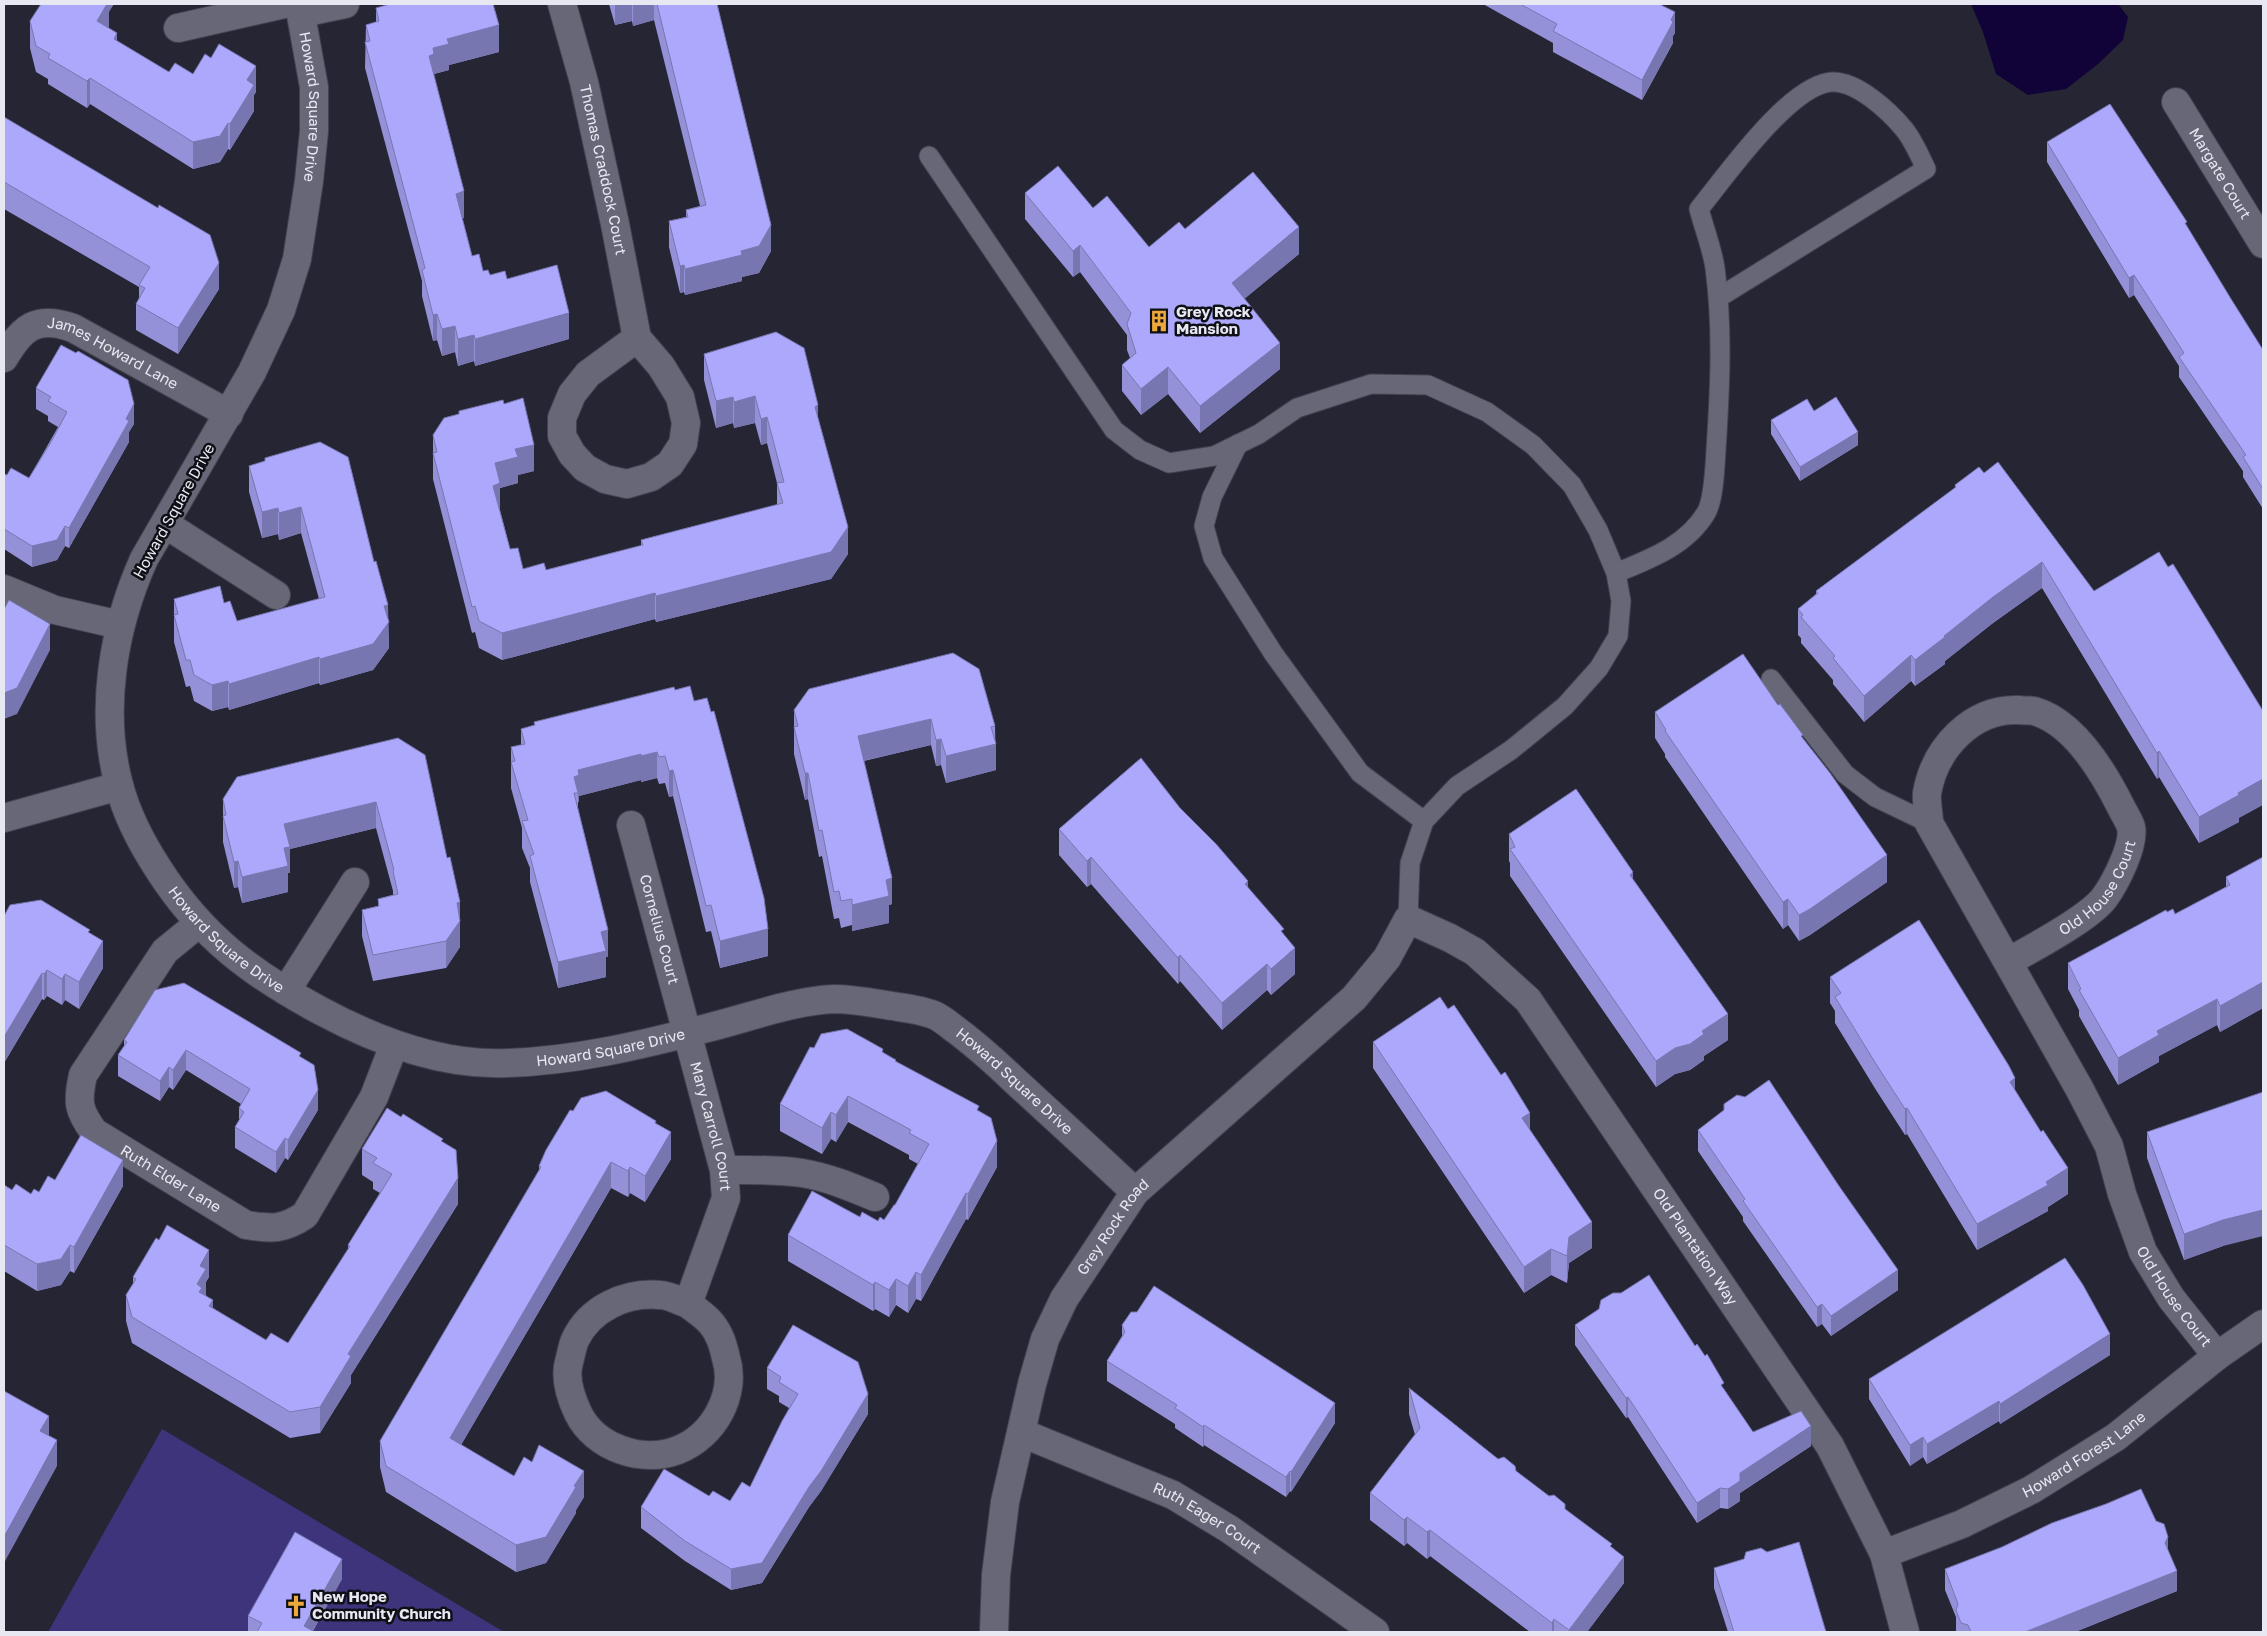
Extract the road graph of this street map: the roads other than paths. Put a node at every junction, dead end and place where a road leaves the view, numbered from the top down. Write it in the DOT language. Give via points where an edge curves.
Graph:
graph roads {
  1 [pos="345,4"];
  2 [pos="562,4"];
  3 [pos="295,7"];
  4 [pos="178,28"];
  5 [pos="2176,102"];
  6 [pos="929,156"];
  7 [pos="2263,244"];
  8 [pos="1718,298"];
  9 [pos="637,338"];
  10 [pos="4,358"];
  11 [pos="229,414"];
  12 [pos="1238,444"];
  13 [pos="166,524"];
  14 [pos="1616,573"];
  15 [pos="4,589"];
  16 [pos="276,594"];
  17 [pos="120,625"];
  18 [pos="1772,679"];
  19 [pos="119,786"];
  20 [pos="4,818"];
  21 [pos="1424,821"];
  22 [pos="1929,823"];
  23 [pos="631,825"];
  24 [pos="355,882"];
  25 [pos="1408,919"];
  26 [pos="198,924"];
  27 [pos="2008,962"];
  28 [pos="286,991"];
  29 [pos="688,1033"];
  30 [pos="394,1045"];
  31 [pos="724,1170"];
  32 [pos="1135,1192"];
  33 [pos="876,1196"];
  34 [pos="688,1304"];
  35 [pos="2263,1324"];
  36 [pos="2217,1356"];
  37 [pos="1022,1432"];
  38 [pos="1884,1554"];
  39 [pos="994,1632"];
  40 [pos="1375,1632"];
  41 [pos="1905,1632"];
  1 -- 3 [label="street"];
  2 -- 9 [label="street, Thomas Craddock Court" via="584,82 616,224"];
  3 -- 4 [label="street"];
  3 -- 11 [label="street, Howard Square Drive" via="314,86 314,131 297,259 281,310"];
  5 -- 7 [label="street, Margate Court"];
  6 -- 12 [label="lane" via="1114,430 1140,450 1169,463 1214,456"];
  8 -- 8 [label="lane" via="1715,266 1699,209 1781,110 1807,90 1832,82 1854,86 1874,100 1905,129 1926,169"];
  8 -- 14 [label="lane" via="1719,408 1714,477 1707,512 1682,541 1653,558"];
  9 -- 9 [label="street" via="661,366 680,396 686,423 683,444 670,464 651,477 627,484 605,479 585,468 562,436 562,418 572,394 588,374"];
  10 -- 11 [label="street, James Howard Lane" via="15,338 28,327 55,322 73,328"];
  11 -- 13 [label="street, Howard Square Drive"];
  12 -- 14 [label="lane" via="1297,408 1371,384 1428,385 1487,412 1533,445 1572,485 1598,530"];
  12 -- 21 [label="lane" via="1212,497 1204,526 1213,558 1273,653 1360,773"];
  13 -- 16 [label="street"];
  13 -- 17 [label="street, Howard Square Drive" via="144,559"];
  14 -- 21 [label="lane" via="1621,601 1618,636 1599,668 1565,706 1511,750 1456,786"];
  15 -- 17 [label="street" via="55,610"];
  17 -- 19 [label="street, Howard Square Drive" via="111,681 110,719"];
  18 -- 22 [label="lane" via="1845,774 1874,797"];
  19 -- 20 [label="street"];
  19 -- 26 [label="street, Howard Square Drive" via="134,826 150,855"];
  21 -- 25 [label="lane" via="1410,863"];
  22 -- 27 [label="street, Old House Court"];
  22 -- 27 [label="street, Old House Court" via="1927,794 1937,763 1956,735 1979,718 2003,710 2034,711 2060,724 2086,749 2113,793 2131,828 2127,856 2105,898 2081,918"];
  23 -- 29 [label="street, Cornelius Court"];
  24 -- 28 [label="street"];
  25 -- 32 [label="street, Grey Rock Road" via="1387,958 1354,998"];
  25 -- 38 [label="street, Old Plantation Way" via="1475,952 1528,1000 1830,1446"];
  26 -- 28 [label="street, Howard Square Drive" via="225,949"];
  26 -- 30 [label="street, Ruth Elder Lane" via="165,951 83,1076 78,1098 82,1116 94,1132 246,1225 270,1228 289,1225 305,1215 374,1098"];
  27 -- 36 [label="street, Old House Court" via="2109,1146 2143,1252 2171,1298"];
  28 -- 30 [label="street, Howard Square Drive" via="344,1023"];
  29 -- 30 [label="street, Howard Square Drive" via="614,1050 505,1064 459,1060"];
  29 -- 31 [label="street, Mary Carroll Court"];
  29 -- 32 [label="street, Howard Square Drive" via="795,1005 834,999 935,1015 978,1046"];
  31 -- 33 [label="street" via="802,1173"];
  31 -- 34 [label="street, Mary Carroll Court" via="726,1198"];
  32 -- 37 [label="street, Grey Rock Road" via="1064,1299 1045,1339"];
  34 -- 34 [label="street" via="711,1323 721,1338 730,1369 726,1398 718,1416 700,1437 678,1450 646,1456 611,1447 581,1420 570,1396 568,1368 575,1341 586,1323 610,1304 629,1296 661,1294"];
  35 -- 36 [label="street, Howard Forest Lane"];
  36 -- 38 [label="street, Howard Forest Lane" via="2116,1437 2031,1490 1962,1524"];
  37 -- 39 [label="street, Grey Rock Road" via="1005,1502 996,1575"];
  37 -- 40 [label="street, Ruth Eager Court" via="1173,1495 1229,1529"];
  38 -- 41 [label="street, Old Plantation Way"];
}
